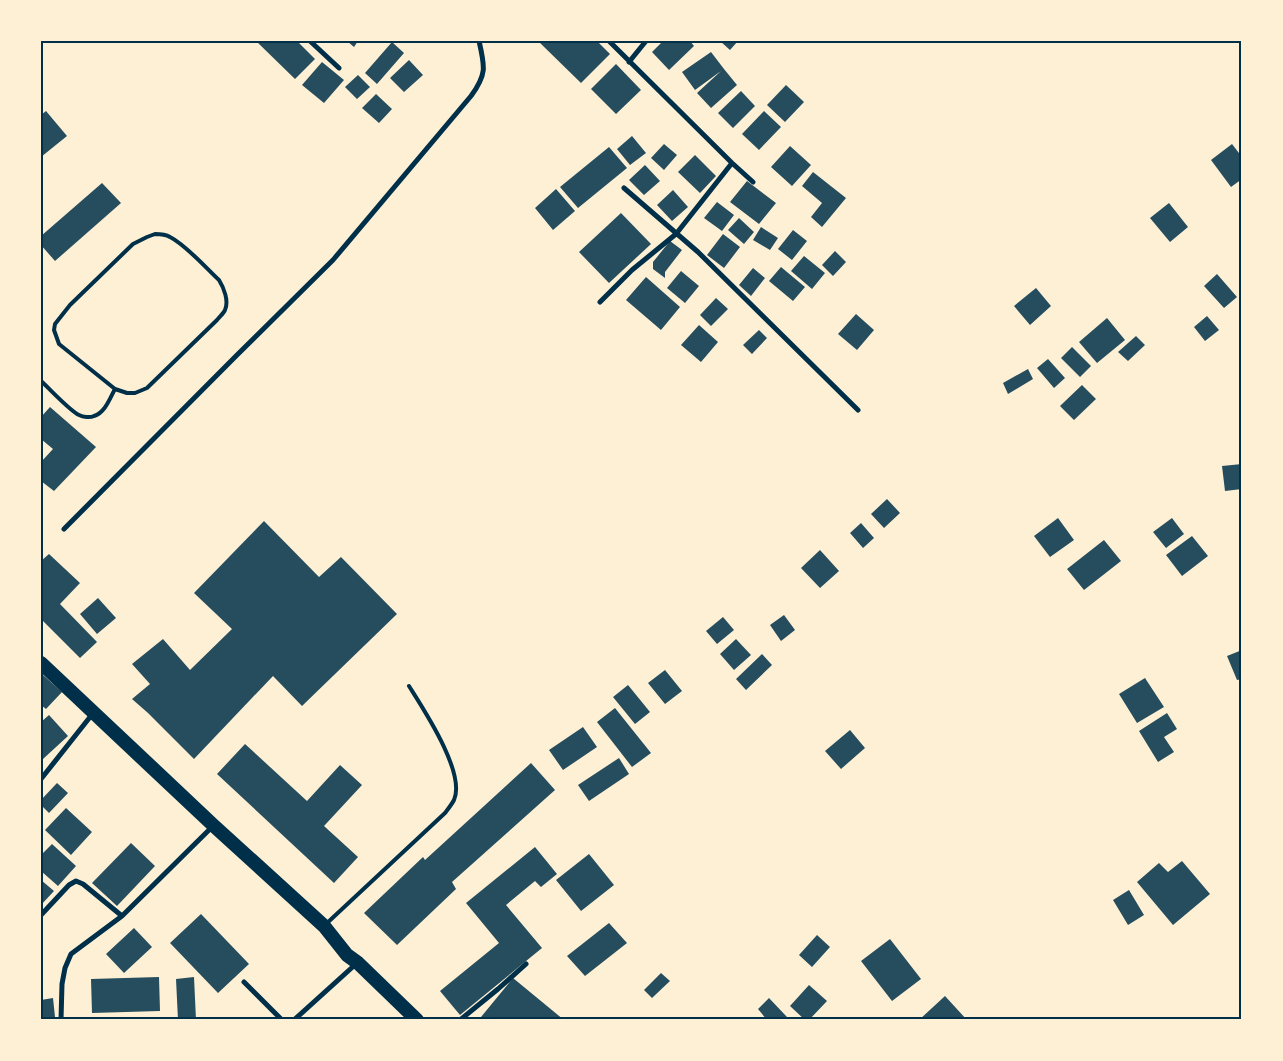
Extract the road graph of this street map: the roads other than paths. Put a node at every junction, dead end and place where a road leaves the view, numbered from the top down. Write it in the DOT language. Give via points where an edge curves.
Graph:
graph roads {
  1 [pos="310,41"];
  2 [pos="479,41"];
  3 [pos="609,41"];
  4 [pos="646,41"];
  5 [pos="629,62"];
  6 [pos="339,68"];
  7 [pos="732,163"];
  8 [pos="753,182"];
  9 [pos="624,188"];
  10 [pos="676,234"];
  11 [pos="600,302"];
  12 [pos="41,381"];
  13 [pos="115,389"];
  14 [pos="858,410"];
  15 [pos="64,529"];
  16 [pos="41,663"];
  17 [pos="409,686"];
  18 [pos="94,712"];
  19 [pos="41,779"];
  20 [pos="213,826"];
  21 [pos="41,915"];
  22 [pos="122,916"];
  23 [pos="324,926"];
  24 [pos="358,963"];
  25 [pos="526,964"];
  26 [pos="244,982"];
  27 [pos="62,1020"];
  28 [pos="282,1020"];
  29 [pos="294,1020"];
  30 [pos="417,1020"];
  31 [pos="460,1020"];
  1 -- 6 [label="street"];
  2 -- 15 [label="street" via="484,70 479,84 333,260"];
  3 -- 5 [label="street"];
  4 -- 5 [label="street"];
  5 -- 7 [label="street"];
  7 -- 8 [label="street"];
  7 -- 10 [label="street"];
  9 -- 10 [label="street"];
  10 -- 11 [label="street" via="632,270"];
  10 -- 14 [label="street"];
  12 -- 13 [label="lane" via="73,411 88,417 95,416 108,404"];
  13 -- 13 [label="lane" via="59,344 55,324 70,305 133,244 155,234 170,236 218,280 223,287 225,309 147,388 135,393"];
  16 -- 18 [label="highway"];
  17 -- 23 [label="lane" via="450,760 455,775 454,799 445,813"];
  18 -- 19 [label="street"];
  18 -- 20 [label="highway"];
  20 -- 22 [label="street"];
  20 -- 23 [label="highway"];
  21 -- 22 [label="street" via="76,881"];
  22 -- 27 [label="street" via="71,954 62,984"];
  23 -- 24 [label="highway" via="347,955"];
  24 -- 29 [label="street"];
  24 -- 30 [label="highway"];
  25 -- 31 [label="street"];
  26 -- 28 [label="street"];
}
